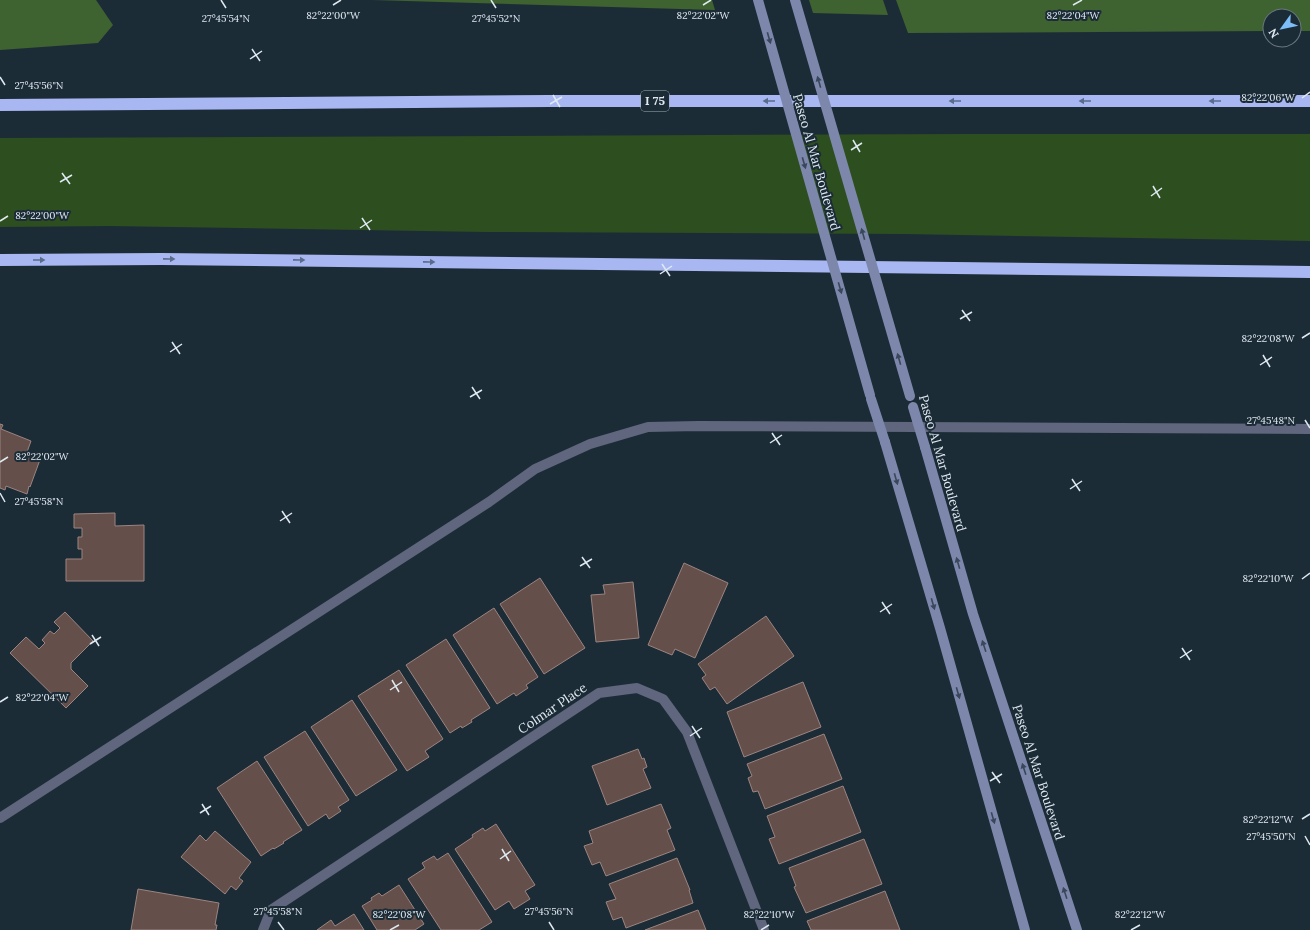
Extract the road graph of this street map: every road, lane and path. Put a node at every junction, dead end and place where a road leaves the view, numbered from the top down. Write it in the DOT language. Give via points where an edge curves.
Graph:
graph roads {
  1 [pos="758,0"];
  2 [pos="795,0"];
  3 [pos="1310,101"];
  4 [pos="0,105"];
  5 [pos="0,260"];
  6 [pos="1310,272"];
  7 [pos="1310,429"];
  8 [pos="0,818"];
  9 [pos="263,930"];
  10 [pos="764,930"];
  11 [pos="1025,930"];
  12 [pos="1077,930"];
  1 -- 11 [label="main road, Paseo Al Mar Boulevard, one-way, bridge"];
  12 -- 2 [label="main road, Paseo Al Mar Boulevard, one-way, bridge" via="973,614"];
  3 -- 4 [label="highway, I 75, one-way" via="550,101"];
  5 -- 6 [label="highway, one-way" via="161,259"];
  7 -- 8 [label="street" via="648,426 590,444 535,469"];
  9 -- 10 [label="street, Colmar Place" via="272,910 599,693 637,688 663,699 687,732"];
}
